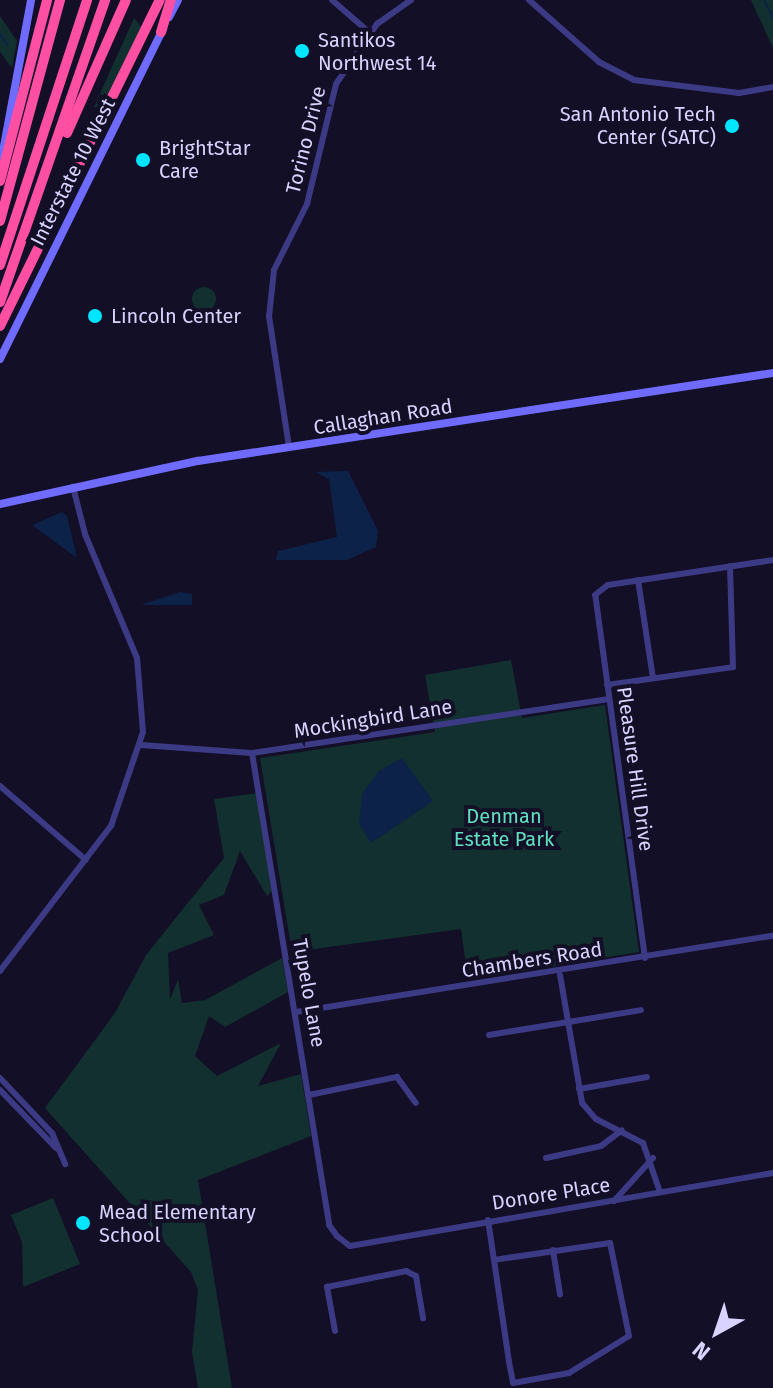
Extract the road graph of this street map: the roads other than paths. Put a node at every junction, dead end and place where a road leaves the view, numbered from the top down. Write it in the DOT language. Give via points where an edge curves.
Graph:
graph roads {
  1 [pos="31,0"];
  2 [pos="47,0"];
  3 [pos="85,0"];
  4 [pos="105,0"];
  5 [pos="126,0"];
  6 [pos="160,0"];
  7 [pos="171,0"];
  8 [pos="178,0"];
  9 [pos="332,0"];
  10 [pos="411,0"];
  11 [pos="529,0"];
  12 [pos="59,4"];
  13 [pos="161,32"];
  14 [pos="370,33"];
  15 [pos="773,87"];
  16 [pos="53,164"];
  17 [pos="0,166"];
  18 [pos="0,181"];
  19 [pos="0,221"];
  20 [pos="0,265"];
  21 [pos="0,302"];
  22 [pos="0,326"];
  23 [pos="0,359"];
  24 [pos="773,373"];
  25 [pos="289,447"];
  26 [pos="73,487"];
  27 [pos="0,504"];
  28 [pos="773,560"];
  29 [pos="730,566"];
  30 [pos="638,580"];
  31 [pos="653,678"];
  32 [pos="607,685"];
  33 [pos="609,699"];
  34 [pos="141,745"];
  35 [pos="252,753"];
  36 [pos="0,786"];
  37 [pos="86,860"];
  38 [pos="773,936"];
  39 [pos="645,958"];
  40 [pos="0,971"];
  41 [pos="560,975"];
  42 [pos="641,1010"];
  43 [pos="296,1012"];
  44 [pos="568,1026"];
  45 [pos="489,1035"];
  46 [pos="647,1077"];
  47 [pos="0,1078"];
  48 [pos="579,1089"];
  49 [pos="0,1090"];
  50 [pos="309,1095"];
  51 [pos="416,1103"];
  52 [pos="38,1119"];
  53 [pos="32,1125"];
  54 [pos="622,1130"];
  55 [pos="59,1150"];
  56 [pos="546,1158"];
  57 [pos="653,1158"];
  58 [pos="65,1164"];
  59 [pos="773,1173"];
  60 [pos="660,1192"];
  61 [pos="614,1201"];
  62 [pos="488,1220"];
  63 [pos="337,1236"];
  64 [pos="553,1250"];
  65 [pos="494,1260"];
  66 [pos="560,1294"];
  67 [pos="423,1318"];
  68 [pos="335,1331"];
  1 -- 17 [label="main road"];
  2 -- 18 [label="highway"];
  3 -- 20 [label="highway"];
  4 -- 16 [label="highway"];
  5 -- 16 [label="highway"];
  6 -- 22 [label="highway"];
  7 -- 13 [label="highway"];
  8 -- 13 [label="main road, Interstate 10 West"];
  9 -- 14 [label="street"];
  10 -- 14 [label="street, Torino Drive"];
  11 -- 15 [label="street" via="599,62 634,80 739,93"];
  12 -- 19 [label="highway"];
  13 -- 23 [label="main road, Interstate 10 West"];
  14 -- 25 [label="street, Torino Drive" via="330,96 307,204 271,282"];
  16 -- 21 [label="highway"];
  24 -- 25 [label="main road, Callaghan Road"];
  25 -- 26 [label="main road, Callaghan Road"];
  26 -- 27 [label="main road, Callaghan Road"];
  26 -- 34 [label="street" via="85,534 137,658"];
  28 -- 29 [label="street"];
  29 -- 30 [label="street"];
  29 -- 31 [label="street" via="733,667"];
  30 -- 31 [label="street"];
  30 -- 32 [label="street, Pleasure Hill Drive" via="600,587 595,603"];
  31 -- 32 [label="street"];
  32 -- 33 [label="street, Pleasure Hill Drive"];
  33 -- 35 [label="street, Mockingbird Lane"];
  33 -- 39 [label="street, Pleasure Hill Drive"];
  34 -- 35 [label="street, Mockingbird Lane"];
  34 -- 37 [label="street" via="120,811"];
  35 -- 43 [label="street, Tupelo Lane"];
  36 -- 37 [label="street"];
  37 -- 40 [label="street"];
  38 -- 39 [label="street, Chambers Road"];
  39 -- 41 [label="street, Chambers Road"];
  41 -- 43 [label="street, Chambers Road"];
  41 -- 44 [label="street"];
  42 -- 44 [label="street"];
  43 -- 50 [label="street, Tupelo Lane"];
  44 -- 45 [label="street"];
  44 -- 48 [label="street"];
  46 -- 48 [label="street"];
  47 -- 52 [label="street"];
  48 -- 54 [label="street" via="588,1113"];
  49 -- 53 [label="street"];
  50 -- 51 [label="street" via="397,1077"];
  50 -- 63 [label="street, Tupelo Lane"];
  52 -- 53 [label="street"];
  52 -- 55 [label="street"];
  53 -- 55 [label="street"];
  54 -- 56 [label="street" via="601,1146"];
  54 -- 57 [label="street"];
  55 -- 58 [label="street"];
  57 -- 60 [label="street"];
  57 -- 61 [label="street"];
  59 -- 60 [label="street, Donore Place"];
  60 -- 61 [label="street, Donore Place"];
  61 -- 62 [label="street, Donore Place"];
  62 -- 63 [label="street, Donore Place" via="350,1246"];
  62 -- 65 [label="street"];
  64 -- 65 [label="street"];
  64 -- 65 [label="street" via="615,1247 629,1336 564,1375 513,1383"];
  64 -- 66 [label="street"];
  67 -- 68 [label="street" via="416,1276 406,1271 327,1287"];
}
